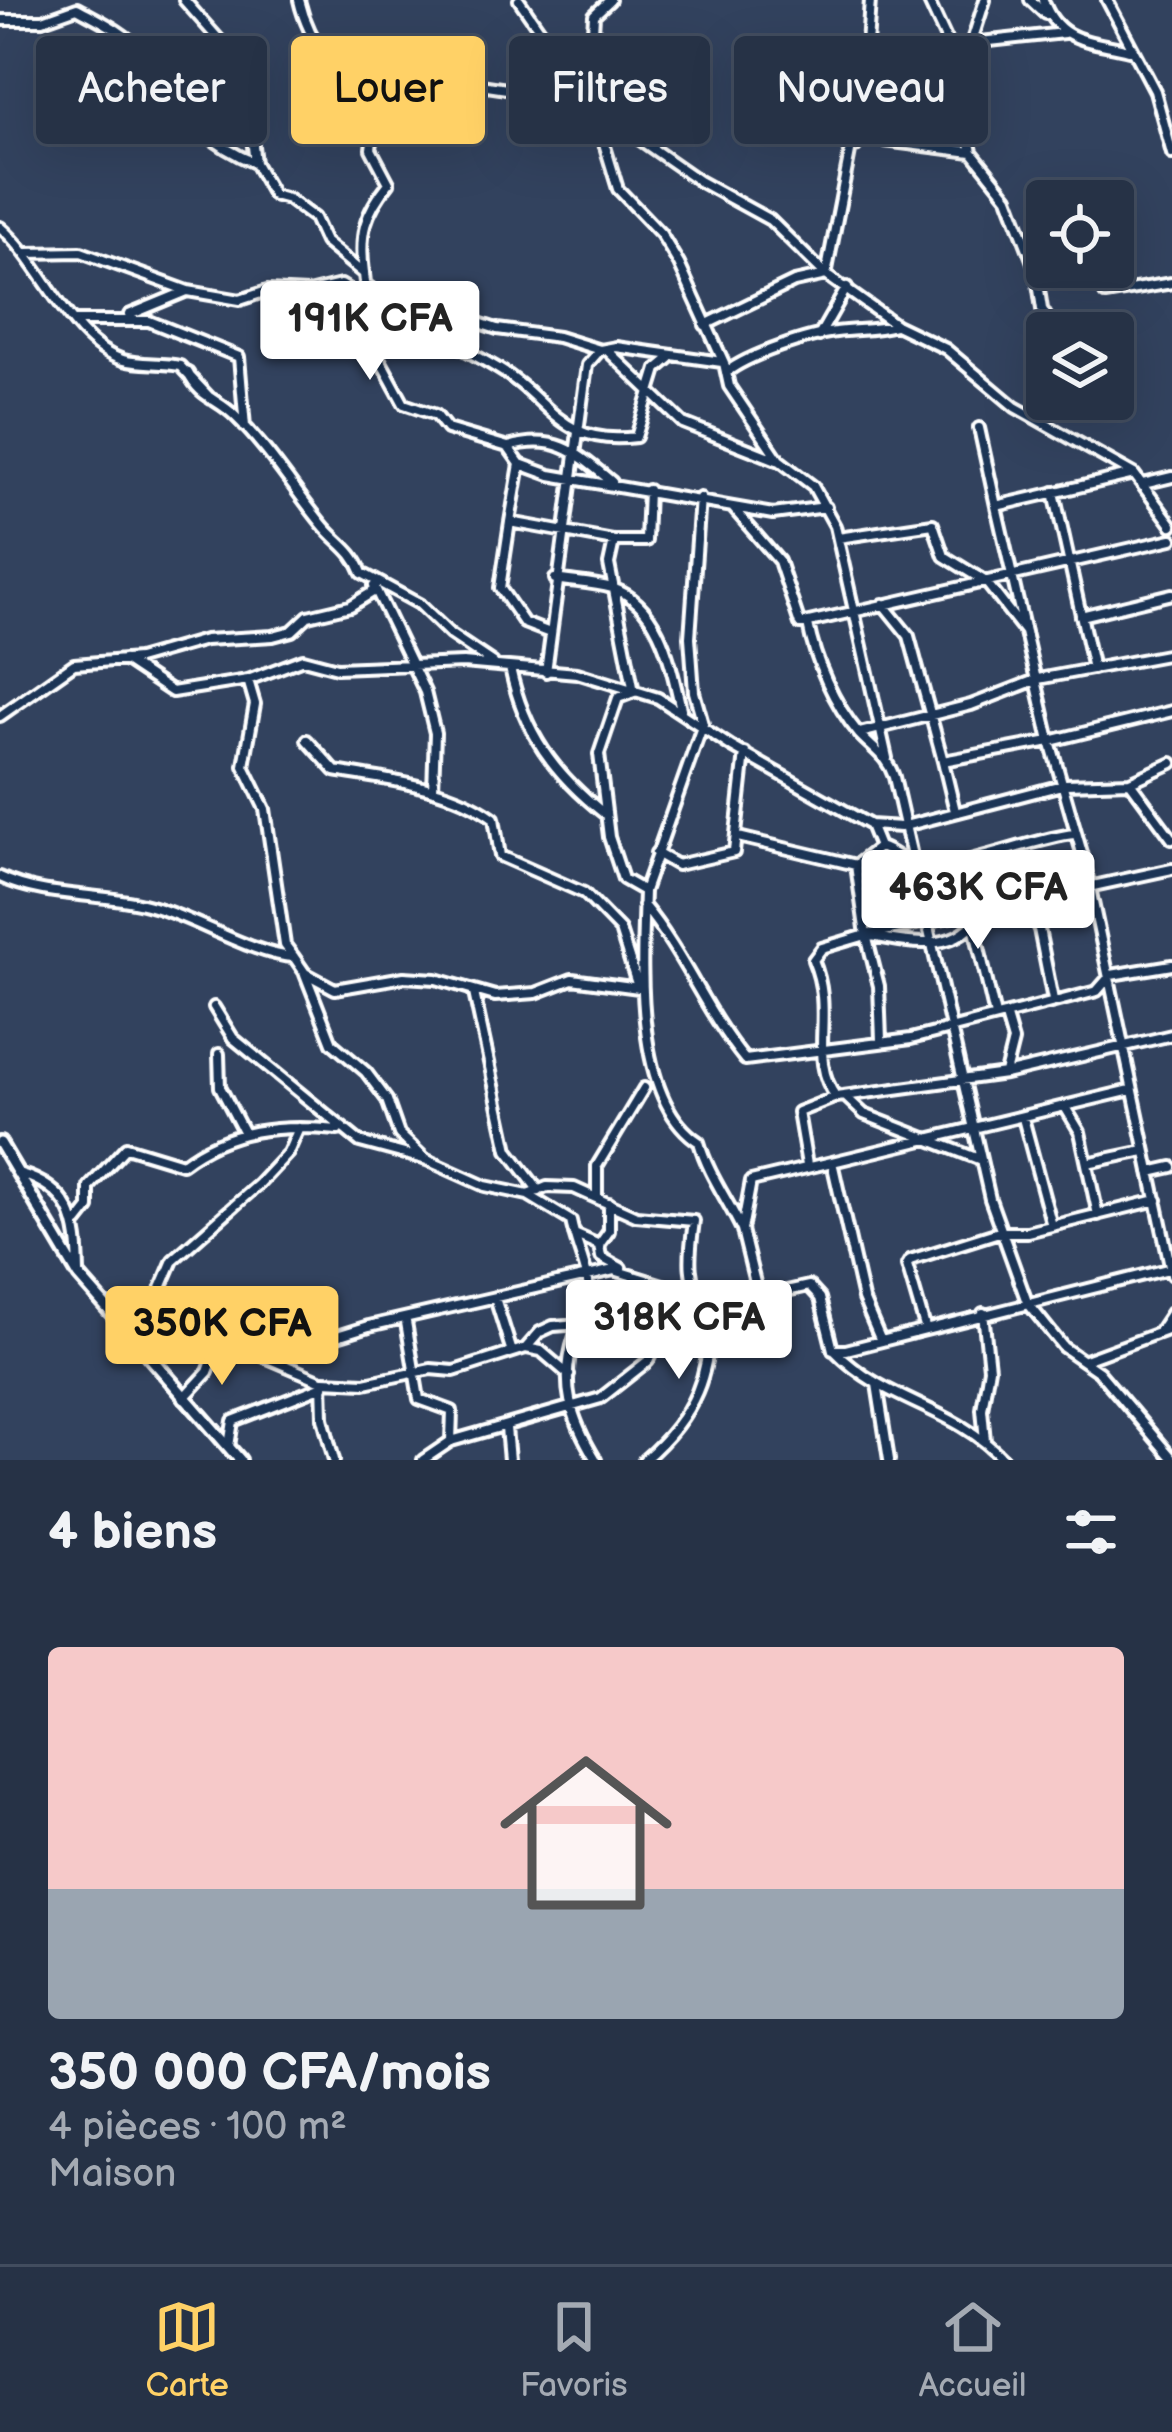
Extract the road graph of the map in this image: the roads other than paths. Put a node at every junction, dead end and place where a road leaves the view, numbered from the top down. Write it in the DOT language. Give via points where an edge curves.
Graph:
graph roads {
  1 [pos="184,0"];
  2 [pos="299,0"];
  3 [pos="519,0"];
  4 [pos="610,0"];
  5 [pos="870,0"];
  6 [pos="985,0"];
  7 [pos="1030,0"];
  8 [pos="1043,0"];
  9 [pos="1107,0"];
  10 [pos="929,2"];
  11 [pos="1051,19"];
  12 [pos="0,20"];
  13 [pos="539,30"];
  14 [pos="1064,33"];
  15 [pos="312,36"];
  16 [pos="537,36"];
  17 [pos="543,36"];
  18 [pos="593,36"];
  19 [pos="941,36"];
  20 [pos="973,36"];
  21 [pos="988,41"];
  22 [pos="1131,50"];
  23 [pos="371,144"];
  24 [pos="604,144"];
  25 [pos="648,144"];
  26 [pos="857,144"];
  27 [pos="914,144"];
  28 [pos="970,144"];
  29 [pos="972,152"];
  30 [pos="852,154"];
  31 [pos="1172,154"];
  32 [pos="255,163"];
  33 [pos="0,227"];
  34 [pos="28,254"];
  35 [pos="364,274"];
  36 [pos="826,274"];
  37 [pos="1172,283"];
  38 [pos="369,287"];
  39 [pos="847,287"];
  40 [pos="188,291"];
  41 [pos="308,293"];
  42 [pos="1105,294"];
  43 [pos="370,304"];
  44 [pos="393,307"];
  45 [pos="1044,312"];
  46 [pos="124,317"];
  47 [pos="73,321"];
  48 [pos="705,325"];
  49 [pos="896,325"];
  50 [pos="818,337"];
  51 [pos="372,345"];
  52 [pos="603,350"];
  53 [pos="671,357"];
  54 [pos="725,367"];
  55 [pos="651,392"];
  56 [pos="245,428"];
  57 [pos="980,428"];
  58 [pos="578,431"];
  59 [pos="508,447"];
  60 [pos="572,447"];
  61 [pos="778,460"];
  62 [pos="520,464"];
  63 [pos="1134,475"];
  64 [pos="1172,477"];
  65 [pos="571,478"];
  66 [pos="1143,484"];
  67 [pos="616,486"];
  68 [pos="648,490"];
  69 [pos="1054,492"];
  70 [pos="700,497"];
  71 [pos="996,506"];
  72 [pos="826,507"];
  73 [pos="733,508"];
  74 [pos="509,522"];
  75 [pos="1172,525"];
  76 [pos="562,532"];
  77 [pos="838,538"];
  78 [pos="1172,538"];
  79 [pos="614,541"];
  80 [pos="1069,561"];
  81 [pos="1013,572"];
  82 [pos="555,579"];
  83 [pos="986,582"];
  84 [pos="374,586"];
  85 [pos="613,589"];
  86 [pos="1172,594"];
  87 [pos="884,604"];
  88 [pos="858,611"];
  89 [pos="1081,616"];
  90 [pos="808,624"];
  91 [pos="550,633"];
  92 [pos="1028,637"];
  93 [pos="1172,654"];
  94 [pos="124,660"];
  95 [pos="494,664"];
  96 [pos="415,665"];
  97 [pos="510,668"];
  98 [pos="1093,669"];
  99 [pos="546,672"];
  100 [pos="1038,679"];
  101 [pos="248,680"];
  102 [pos="634,692"];
  103 [pos="682,711"];
  104 [pos="1172,711"];
  105 [pos="0,716"];
  106 [pos="932,716"];
  107 [pos="704,724"];
  108 [pos="880,730"];
  109 [pos="859,734"];
  110 [pos="307,740"];
  111 [pos="1050,741"];
  112 [pos="745,753"];
  113 [pos="888,760"];
  114 [pos="943,761"];
  115 [pos="1172,763"];
  116 [pos="1130,782"];
  117 [pos="1066,784"];
  118 [pos="434,792"];
  119 [pos="955,811"];
  120 [pos="607,816"];
  121 [pos="870,825"];
  122 [pos="901,827"];
  123 [pos="1074,834"];
  124 [pos="738,837"];
  125 [pos="1172,839"];
  126 [pos="879,847"];
  127 [pos="656,853"];
  128 [pos="856,865"];
  129 [pos="914,866"];
  130 [pos="1172,869"];
  131 [pos="3,881"];
  132 [pos="1087,886"];
  133 [pos="644,891"];
  134 [pos="1024,902"];
  135 [pos="643,905"];
  136 [pos="984,909"];
  137 [pos="927,922"];
  138 [pos="974,926"];
  139 [pos="866,934"];
  140 [pos="933,944"];
  141 [pos="293,957"];
  142 [pos="1172,965"];
  143 [pos="305,973"];
  144 [pos="1108,980"];
  145 [pos="639,988"];
  146 [pos="474,992"];
  147 [pos="1053,1000"];
  148 [pos="214,1007"];
  149 [pos="1001,1017"];
  150 [pos="948,1029"];
  151 [pos="1172,1035"];
  152 [pos="881,1040"];
  153 [pos="1122,1045"];
  154 [pos="219,1054"];
  155 [pos="821,1054"];
  156 [pos="1005,1074"];
  157 [pos="961,1080"];
  158 [pos="644,1088"];
  159 [pos="1131,1090"];
  160 [pos="841,1097"];
  161 [pos="1065,1107"];
  162 [pos="1023,1118"];
  163 [pos="299,1127"];
  164 [pos="975,1129"];
  165 [pos="340,1130"];
  166 [pos="244,1133"];
  167 [pos="922,1137"];
  168 [pos="0,1144"];
  169 [pos="1144,1151"];
  170 [pos="427,1160"];
  171 [pos="980,1160"];
  172 [pos="832,1162"];
  173 [pos="1087,1163"];
  174 [pos="807,1165"];
  175 [pos="1172,1167"];
  176 [pos="1150,1172"];
  177 [pos="16,1173"];
  178 [pos="539,1190"];
  179 [pos="528,1195"];
  180 [pos="598,1196"];
  181 [pos="1156,1200"];
  182 [pos="549,1203"];
  183 [pos="609,1203"];
  184 [pos="1099,1215"];
  185 [pos="78,1222"];
  186 [pos="1053,1227"];
  187 [pos="742,1230"];
  188 [pos="1000,1232"];
  189 [pos="574,1234"];
  190 [pos="598,1245"];
  191 [pos="1172,1270"];
  192 [pos="627,1271"];
  193 [pos="79,1276"];
  194 [pos="590,1279"];
  195 [pos="758,1294"];
  196 [pos="695,1295"];
  197 [pos="494,1298"];
  198 [pos="1027,1302"];
  199 [pos="707,1307"];
  200 [pos="160,1309"];
  201 [pos="1172,1312"];
  202 [pos="983,1313"];
  203 [pos="665,1318"];
  204 [pos="406,1322"];
  205 [pos="579,1328"];
  206 [pos="926,1328"];
  207 [pos="1172,1328"];
  208 [pos="1159,1331"];
  209 [pos="881,1341"];
  210 [pos="137,1345"];
  211 [pos="244,1348"];
  212 [pos="526,1348"];
  213 [pos="511,1349"];
  214 [pos="833,1350"];
  215 [pos="273,1356"];
  216 [pos="1084,1360"];
  217 [pos="416,1372"];
  218 [pos="569,1375"];
  219 [pos="324,1383"];
  220 [pos="877,1383"];
  221 [pos="184,1398"];
  222 [pos="568,1407"];
  223 [pos="954,1417"];
  224 [pos="983,1420"];
  225 [pos="506,1428"];
  226 [pos="451,1441"];
  227 [pos="985,1442"];
  228 [pos="229,1448"];
  229 [pos="1170,1459"];
  230 [pos="240,1460"];
  231 [pos="334,1460"];
  232 [pos="423,1460"];
  233 [pos="509,1460"];
  234 [pos="596,1460"];
  235 [pos="644,1460"];
  236 [pos="889,1460"];
  237 [pos="1004,1460"];
  1 -- 32 [label="street" via="222,43"];
  2 -- 15 [label="street"];
  3 -- 13 [label="street"];
  4 -- 18 [label="street" via="594,15"];
  5 -- 30 [label="street"];
  6 -- 20 [label="street"];
  7 -- 11 [label="street"];
  8 -- 11 [label="street"];
  9 -- 22 [label="street"];
  10 -- 19 [label="street"];
  11 -- 14 [label="street"];
  12 -- 32 [label="street" via="43,20 77,8 88,14 140,49 218,148"];
  13 -- 16 [label="street"];
  13 -- 17 [label="street"];
  14 -- 21 [label="street"];
  14 -- 22 [label="street"];
  22 -- 31 [label="street" via="1155,91"];
  23 -- 35 [label="street" via="389,183 363,225"];
  24 -- 48 [label="street" via="618,189 661,234"];
  25 -- 36 [label="street" via="770,220"];
  26 -- 30 [label="street"];
  27 -- 29 [label="street"];
  28 -- 29 [label="street"];
  29 -- 45 [label="street" via="1008,197"];
  30 -- 36 [label="street"];
  32 -- 35 [label="street" via="273,195 314,218 325,242"];
  33 -- 34 [label="street"];
  34 -- 40 [label="street" via="81,252"];
  34 -- 47 [label="street"];
  35 -- 38 [label="street"];
  36 -- 39 [label="street"];
  36 -- 48 [label="street"];
  37 -- 42 [label="street"];
  38 -- 43 [label="street"];
  38 -- 44 [label="street"];
  39 -- 49 [label="street"];
  39 -- 50 [label="street"];
  40 -- 41 [label="street" via="241,300 267,291"];
  40 -- 46 [label="street"];
  41 -- 43 [label="street" via="341,285"];
  41 -- 51 [label="street"];
  43 -- 44 [label="street"];
  43 -- 51 [label="street"];
  44 -- 52 [label="street" via="428,306"];
  44 -- 58 [label="street" via="500,369"];
  46 -- 47 [label="street"];
  46 -- 56 [label="street" via="239,357"];
  47 -- 56 [label="street" via="124,360 180,366"];
  48 -- 54 [label="street"];
  49 -- 50 [label="street"];
  49 -- 63 [label="street" via="946,349 1015,407"];
  50 -- 54 [label="street"];
  51 -- 59 [label="street" via="404,404 436,415 447,429"];
  52 -- 53 [label="street"];
  52 -- 55 [label="street"];
  52 -- 58 [label="street" via="587,365"];
  53 -- 54 [label="street"];
  53 -- 55 [label="street" via="657,369"];
  54 -- 61 [label="street"];
  55 -- 58 [label="street" via="636,437"];
  55 -- 61 [label="street" via="683,423"];
  56 -- 84 [label="street" via="334,539 353,550"];
  57 -- 71 [label="street"];
  58 -- 60 [label="street"];
  59 -- 60 [label="street"];
  59 -- 62 [label="street"];
  60 -- 65 [label="street"];
  60 -- 67 [label="street"];
  61 -- 72 [label="street"];
  62 -- 65 [label="street"];
  62 -- 74 [label="street"];
  63 -- 66 [label="street"];
  63 -- 69 [label="street"];
  64 -- 66 [label="street"];
  65 -- 67 [label="street"];
  65 -- 76 [label="street"];
  66 -- 75 [label="street"];
  67 -- 68 [label="street"];
  68 -- 70 [label="street"];
  68 -- 79 [label="street" via="646,541"];
  69 -- 71 [label="street"];
  69 -- 80 [label="street"];
  70 -- 73 [label="street"];
  70 -- 107 [label="street" via="690,637"];
  71 -- 81 [label="street"];
  72 -- 73 [label="street" via="773,514"];
  72 -- 77 [label="street"];
  73 -- 90 [label="street" via="778,561 800,624"];
  74 -- 76 [label="street"];
  74 -- 91 [label="street" via="500,588 524,622"];
  76 -- 79 [label="street"];
  76 -- 82 [label="street"];
  77 -- 83 [label="street" via="933,524 944,556"];
  77 -- 88 [label="street"];
  78 -- 80 [label="street"];
  79 -- 85 [label="street"];
  80 -- 81 [label="street"];
  80 -- 89 [label="street"];
  81 -- 83 [label="street"];
  81 -- 92 [label="street"];
  82 -- 85 [label="street"];
  82 -- 91 [label="street"];
  83 -- 87 [label="street"];
  83 -- 92 [label="street"];
  84 -- 94 [label="street" via="350,606 308,616 277,635 205,640"];
  84 -- 95 [label="street" via="419,604"];
  84 -- 96 [label="street"];
  85 -- 102 [label="street"];
  85 -- 103 [label="street" via="657,627"];
  86 -- 89 [label="street"];
  87 -- 88 [label="street"];
  87 -- 106 [label="street" via="909,637"];
  88 -- 90 [label="street"];
  88 -- 108 [label="street"];
  89 -- 98 [label="street"];
  90 -- 109 [label="street" via="821,672"];
  91 -- 99 [label="street"];
  92 -- 100 [label="street"];
  93 -- 98 [label="street"];
  94 -- 101 [label="street" via="172,692"];
  94 -- 105 [label="street" via="74,664"];
  95 -- 96 [label="street"];
  95 -- 97 [label="street"];
  96 -- 101 [label="street" via="337,668 303,659"];
  96 -- 118 [label="street" via="435,733"];
  97 -- 99 [label="street"];
  97 -- 120 [label="street" via="522,717 552,770"];
  98 -- 100 [label="street"];
  99 -- 102 [label="street"];
  100 -- 106 [label="street"];
  100 -- 111 [label="street"];
  101 -- 141 [label="street" via="255,704 244,766 265,809"];
  102 -- 103 [label="street"];
  102 -- 120 [label="street" via="618,698 598,754"];
  103 -- 107 [label="street"];
  104 -- 111 [label="street"];
  106 -- 108 [label="street"];
  106 -- 114 [label="street"];
  107 -- 112 [label="street"];
  107 -- 127 [label="street"];
  108 -- 109 [label="street"];
  108 -- 113 [label="street"];
  109 -- 113 [label="street"];
  110 -- 118 [label="street" via="335,771"];
  111 -- 114 [label="street"];
  111 -- 117 [label="street"];
  112 -- 121 [label="street"];
  112 -- 124 [label="street"];
  113 -- 122 [label="street"];
  114 -- 119 [label="street"];
  115 -- 116 [label="street"];
  116 -- 117 [label="street"];
  116 -- 125 [label="street"];
  117 -- 119 [label="street"];
  117 -- 123 [label="street"];
  118 -- 145 [label="street" via="494,818 500,856 584,893 620,930"];
  119 -- 122 [label="street"];
  120 -- 133 [label="street" via="623,879"];
  121 -- 122 [label="street"];
  121 -- 126 [label="street"];
  122 -- 129 [label="street"];
  123 -- 129 [label="street"];
  123 -- 132 [label="street"];
  124 -- 127 [label="street" via="728,857 698,864 677,865"];
  124 -- 128 [label="street"];
  126 -- 128 [label="street"];
  126 -- 129 [label="street"];
  127 -- 133 [label="street"];
  128 -- 139 [label="street"];
  129 -- 137 [label="street"];
  130 -- 132 [label="street"];
  131 -- 141 [label="street" via="152,906"];
  132 -- 134 [label="street"];
  132 -- 144 [label="street"];
  133 -- 135 [label="street"];
  134 -- 136 [label="street"];
  134 -- 147 [label="street" via="1039,929"];
  135 -- 145 [label="street"];
  135 -- 155 [label="street" via="745,1060"];
  136 -- 137 [label="street"];
  136 -- 138 [label="street"];
  137 -- 139 [label="street"];
  137 -- 140 [label="street"];
  138 -- 140 [label="street"];
  138 -- 149 [label="street"];
  139 -- 140 [label="street"];
  139 -- 152 [label="street"];
  139 -- 155 [label="street" via="814,954 827,1000"];
  140 -- 150 [label="street"];
  141 -- 143 [label="street"];
  142 -- 144 [label="street"];
  143 -- 146 [label="street" via="335,988 425,977"];
  143 -- 170 [label="street" via="332,1043 366,1072 400,1133"];
  144 -- 147 [label="street" via="1097,991"];
  144 -- 153 [label="street"];
  145 -- 146 [label="street" via="572,980 536,993"];
  145 -- 187 [label="street" via="657,1082 683,1132 700,1142"];
  146 -- 178 [label="street" via="508,1150"];
  147 -- 149 [label="street"];
  148 -- 165 [label="street" via="233,1038"];
  149 -- 150 [label="street"];
  149 -- 156 [label="street" via="1013,1041"];
  150 -- 152 [label="street"];
  150 -- 157 [label="street"];
  151 -- 153 [label="street"];
  152 -- 155 [label="street"];
  153 -- 156 [label="street"];
  153 -- 159 [label="street"];
  154 -- 166 [label="street" via="220,1087"];
  155 -- 160 [label="street" via="824,1079"];
  156 -- 157 [label="street"];
  157 -- 160 [label="street"];
  157 -- 164 [label="street"];
  158 -- 180 [label="street" via="596,1166"];
  159 -- 161 [label="street"];
  159 -- 169 [label="street"];
  160 -- 167 [label="street"];
  160 -- 174 [label="street" via="798,1112"];
  161 -- 162 [label="street"];
  161 -- 173 [label="street"];
  162 -- 164 [label="street"];
  162 -- 186 [label="street"];
  163 -- 165 [label="street"];
  163 -- 166 [label="street"];
  163 -- 200 [label="street" via="288,1153 173,1260"];
  164 -- 167 [label="street"];
  164 -- 171 [label="street"];
  165 -- 170 [label="street"];
  166 -- 185 [label="street" via="207,1143 182,1164 125,1147 89,1187 89,1208"];
  167 -- 171 [label="street"];
  167 -- 172 [label="street"];
  168 -- 177 [label="main road"];
  169 -- 173 [label="street"];
  169 -- 176 [label="street"];
  170 -- 179 [label="street"];
  171 -- 188 [label="street"];
  172 -- 174 [label="street"];
  172 -- 209 [label="street" via="863,1299"];
  173 -- 184 [label="street"];
  174 -- 187 [label="street" via="752,1181"];
  175 -- 176 [label="street"];
  176 -- 181 [label="street"];
  177 -- 185 [label="street" via="67,1205"];
  177 -- 193 [label="main road"];
  178 -- 179 [label="street"];
  178 -- 180 [label="street"];
  178 -- 182 [label="street"];
  179 -- 182 [label="street"];
  180 -- 183 [label="street"];
  181 -- 184 [label="street"];
  181 -- 191 [label="street"];
  182 -- 189 [label="street"];
  183 -- 190 [label="street" via="609,1231"];
  183 -- 196 [label="street" via="636,1216 694,1220"];
  184 -- 186 [label="street"];
  185 -- 193 [label="street"];
  186 -- 188 [label="street"];
  187 -- 195 [label="street"];
  188 -- 198 [label="street"];
  188 -- 206 [label="street" via="910,1260"];
  189 -- 190 [label="street"];
  189 -- 194 [label="street"];
  190 -- 192 [label="street" via="601,1257"];
  191 -- 198 [label="street"];
  192 -- 194 [label="street"];
  192 -- 196 [label="street"];
  193 -- 210 [label="main road"];
  194 -- 197 [label="street"];
  194 -- 205 [label="street"];
  195 -- 199 [label="street"];
  195 -- 214 [label="street" via="816,1289"];
  196 -- 199 [label="street"];
  197 -- 204 [label="street"];
  197 -- 213 [label="street"];
  198 -- 202 [label="street"];
  198 -- 216 [label="street"];
  199 -- 203 [label="street"];
  199 -- 235 [label="street" via="703,1387"];
  200 -- 210 [label="street"];
  200 -- 211 [label="street" via="217,1312"];
  201 -- 208 [label="street"];
  202 -- 206 [label="street"];
  202 -- 224 [label="street"];
  203 -- 205 [label="street"];
  203 -- 222 [label="street" via="648,1361 601,1398"];
  204 -- 215 [label="street"];
  204 -- 217 [label="street"];
  205 -- 212 [label="street" via="554,1326"];
  205 -- 218 [label="street"];
  206 -- 209 [label="street"];
  207 -- 208 [label="street"];
  208 -- 216 [label="street"];
  209 -- 214 [label="street"];
  210 -- 221 [label="main road"];
  211 -- 215 [label="street"];
  211 -- 221 [label="street" via="217,1348"];
  212 -- 213 [label="street"];
  212 -- 218 [label="street"];
  213 -- 217 [label="street" via="465,1368"];
  214 -- 220 [label="street"];
  215 -- 219 [label="street"];
  216 -- 229 [label="street"];
  217 -- 219 [label="street"];
  217 -- 226 [label="street" via="419,1400 452,1412"];
  218 -- 222 [label="street"];
  219 -- 228 [label="street" via="233,1421"];
  219 -- 231 [label="street" via="322,1418"];
  220 -- 223 [label="street"];
  220 -- 236 [label="street"];
  221 -- 228 [label="main road"];
  222 -- 225 [label="street"];
  222 -- 234 [label="street"];
  223 -- 224 [label="street"];
  223 -- 227 [label="street"];
  224 -- 227 [label="street"];
  225 -- 226 [label="street"];
  225 -- 233 [label="street"];
  226 -- 232 [label="street"];
  227 -- 237 [label="street"];
  228 -- 230 [label="main road"];
}
